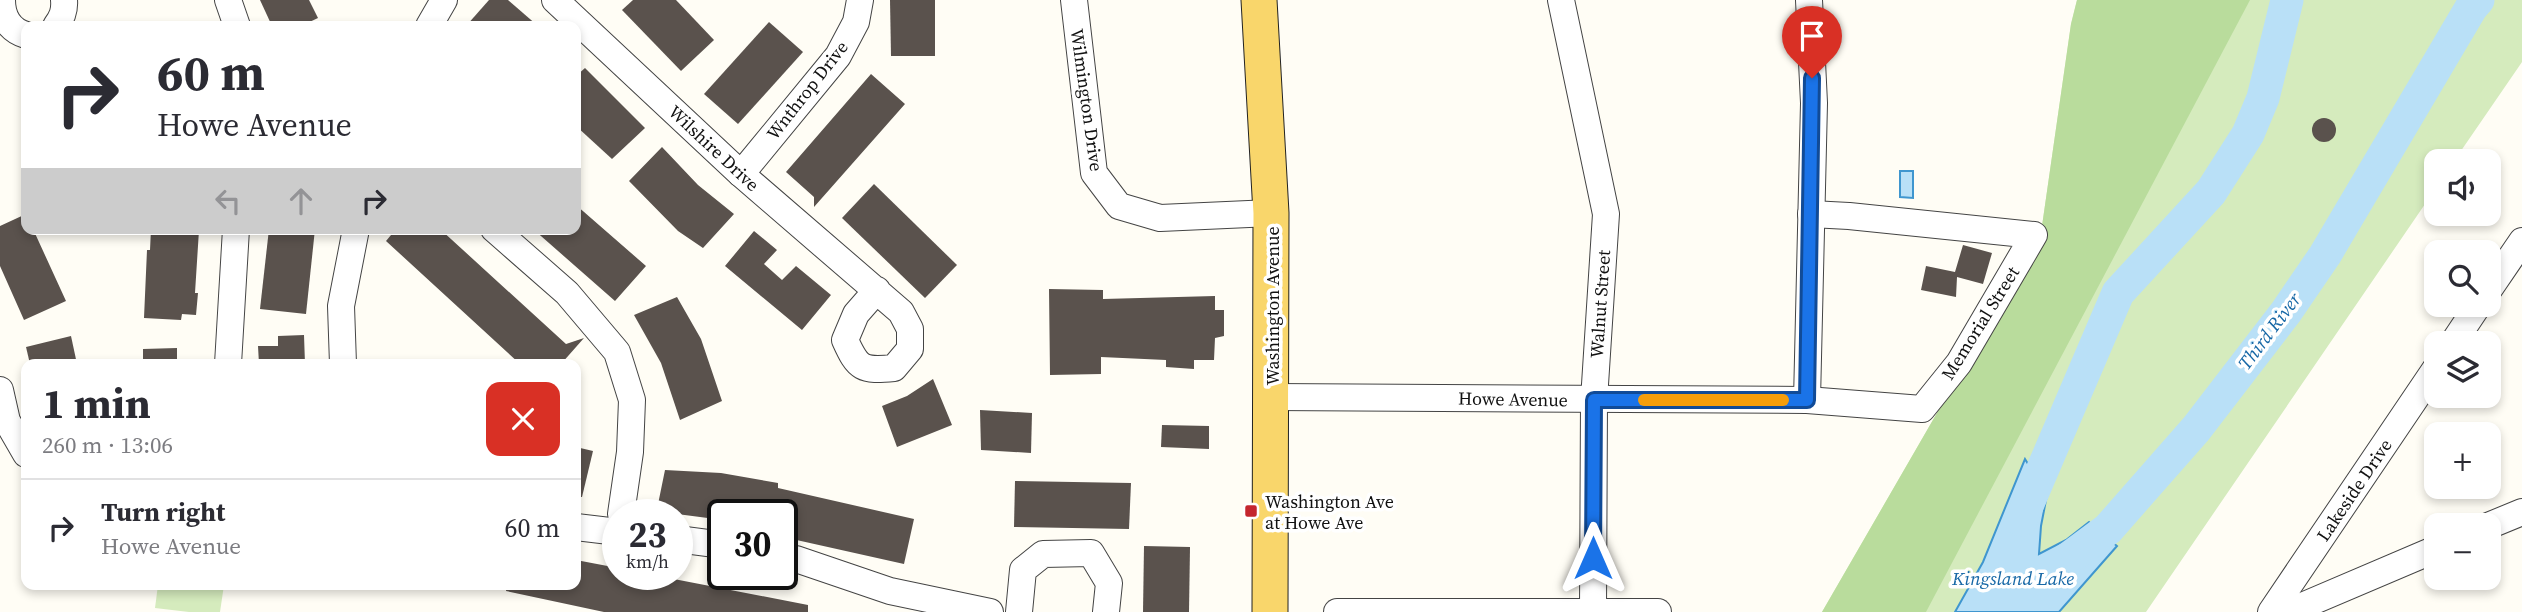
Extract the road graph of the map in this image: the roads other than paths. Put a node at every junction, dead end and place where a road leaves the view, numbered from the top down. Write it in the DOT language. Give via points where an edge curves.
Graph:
graph roads {
  1 [pos="2,0"];
  2 [pos="64,0"];
  3 [pos="228,0"];
  4 [pos="444,0"];
  5 [pos="555,0"];
  6 [pos="860,0"];
  7 [pos="1074,0"];
  8 [pos="1259,0"];
  9 [pos="1561,0"];
  10 [pos="1809,0"];
  11 [pos="59,21"];
  12 [pos="235,21"];
  13 [pos="432,21"];
  14 [pos="577,21"];
  15 [pos="581,24"];
  16 [pos="21,34"];
  17 [pos="741,174"];
  18 [pos="1271,213"];
  19 [pos="1811,214"];
  20 [pos="236,235"];
  21 [pos="355,235"];
  22 [pos="501,235"];
  23 [pos="2522,241"];
  24 [pos="2501,272"];
  25 [pos="2522,276"];
  26 [pos="2501,285"];
  27 [pos="877,290"];
  28 [pos="228,359"];
  29 [pos="343,359"];
  30 [pos="2424,386"];
  31 [pos="0,390"];
  32 [pos="1272,397"];
  33 [pos="1594,400"];
  34 [pos="1807,400"];
  35 [pos="1922,409"];
  36 [pos="21,445"];
  37 [pos="623,499"];
  38 [pos="2522,512"];
  39 [pos="2501,521"];
  40 [pos="581,528"];
  41 [pos="602,530"];
  42 [pos="2424,554"];
  43 [pos="798,560"];
  44 [pos="990,612"];
  45 [pos="1019,612"];
  46 [pos="1106,612"];
  47 [pos="1270,612"];
  48 [pos="1337,612"];
  49 [pos="1593,612"];
  50 [pos="1658,612"];
  51 [pos="2271,612"];
  52 [pos="2288,612"];
  1 -- 16 [label="street" via="3,15"];
  2 -- 11 [label="street"];
  3 -- 12 [label="street"];
  4 -- 13 [label="street"];
  5 -- 14 [label="street, Wilshire Drive"];
  6 -- 17 [label="street, Wnthrop Drive" via="856,22 838,56"];
  7 -- 18 [label="street, Wilmington Drive" via="1094,173 1119,206 1160,218"];
  8 -- 18 [label="main road, Washington Avenue"];
  9 -- 33 [label="street, Walnut Street" via="1606,214"];
  10 -- 19 [label="street" via="1814,103"];
  15 -- 17 [label="street, Wilshire Drive"];
  17 -- 27 [label="street, Wilshire Drive"];
  18 -- 32 [label="main road, Washington Avenue"];
  19 -- 34 [label="street"];
  19 -- 35 [label="street, Memorial Street" via="2034,235 1959,363"];
  20 -- 28 [label="street"];
  21 -- 29 [label="street" via="341,306"];
  22 -- 37 [label="street" via="567,293 617,352 632,400"];
  23 -- 24 [label="street"];
  25 -- 26 [label="street"];
  30 -- 51 [label="street, Lakeside Drive"];
  31 -- 36 [label="street" via="7,421"];
  32 -- 33 [label="street, Howe Avenue"];
  32 -- 47 [label="main road, Washington Avenue"];
  33 -- 34 [label="street, Howe Avenue"];
  33 -- 49 [label="street, Walnut Street"];
  34 -- 35 [label="street, Howe Avenue"];
  38 -- 39 [label="street"];
  40 -- 41 [label="street"];
  42 -- 52 [label="street"];
  43 -- 44 [label="street" via="890,592"];
  45 -- 46 [label="street" via="1023,570 1043,554 1091,553 1109,583"];
  48 -- 49 [label="street"];
  49 -- 50 [label="street"];
}
